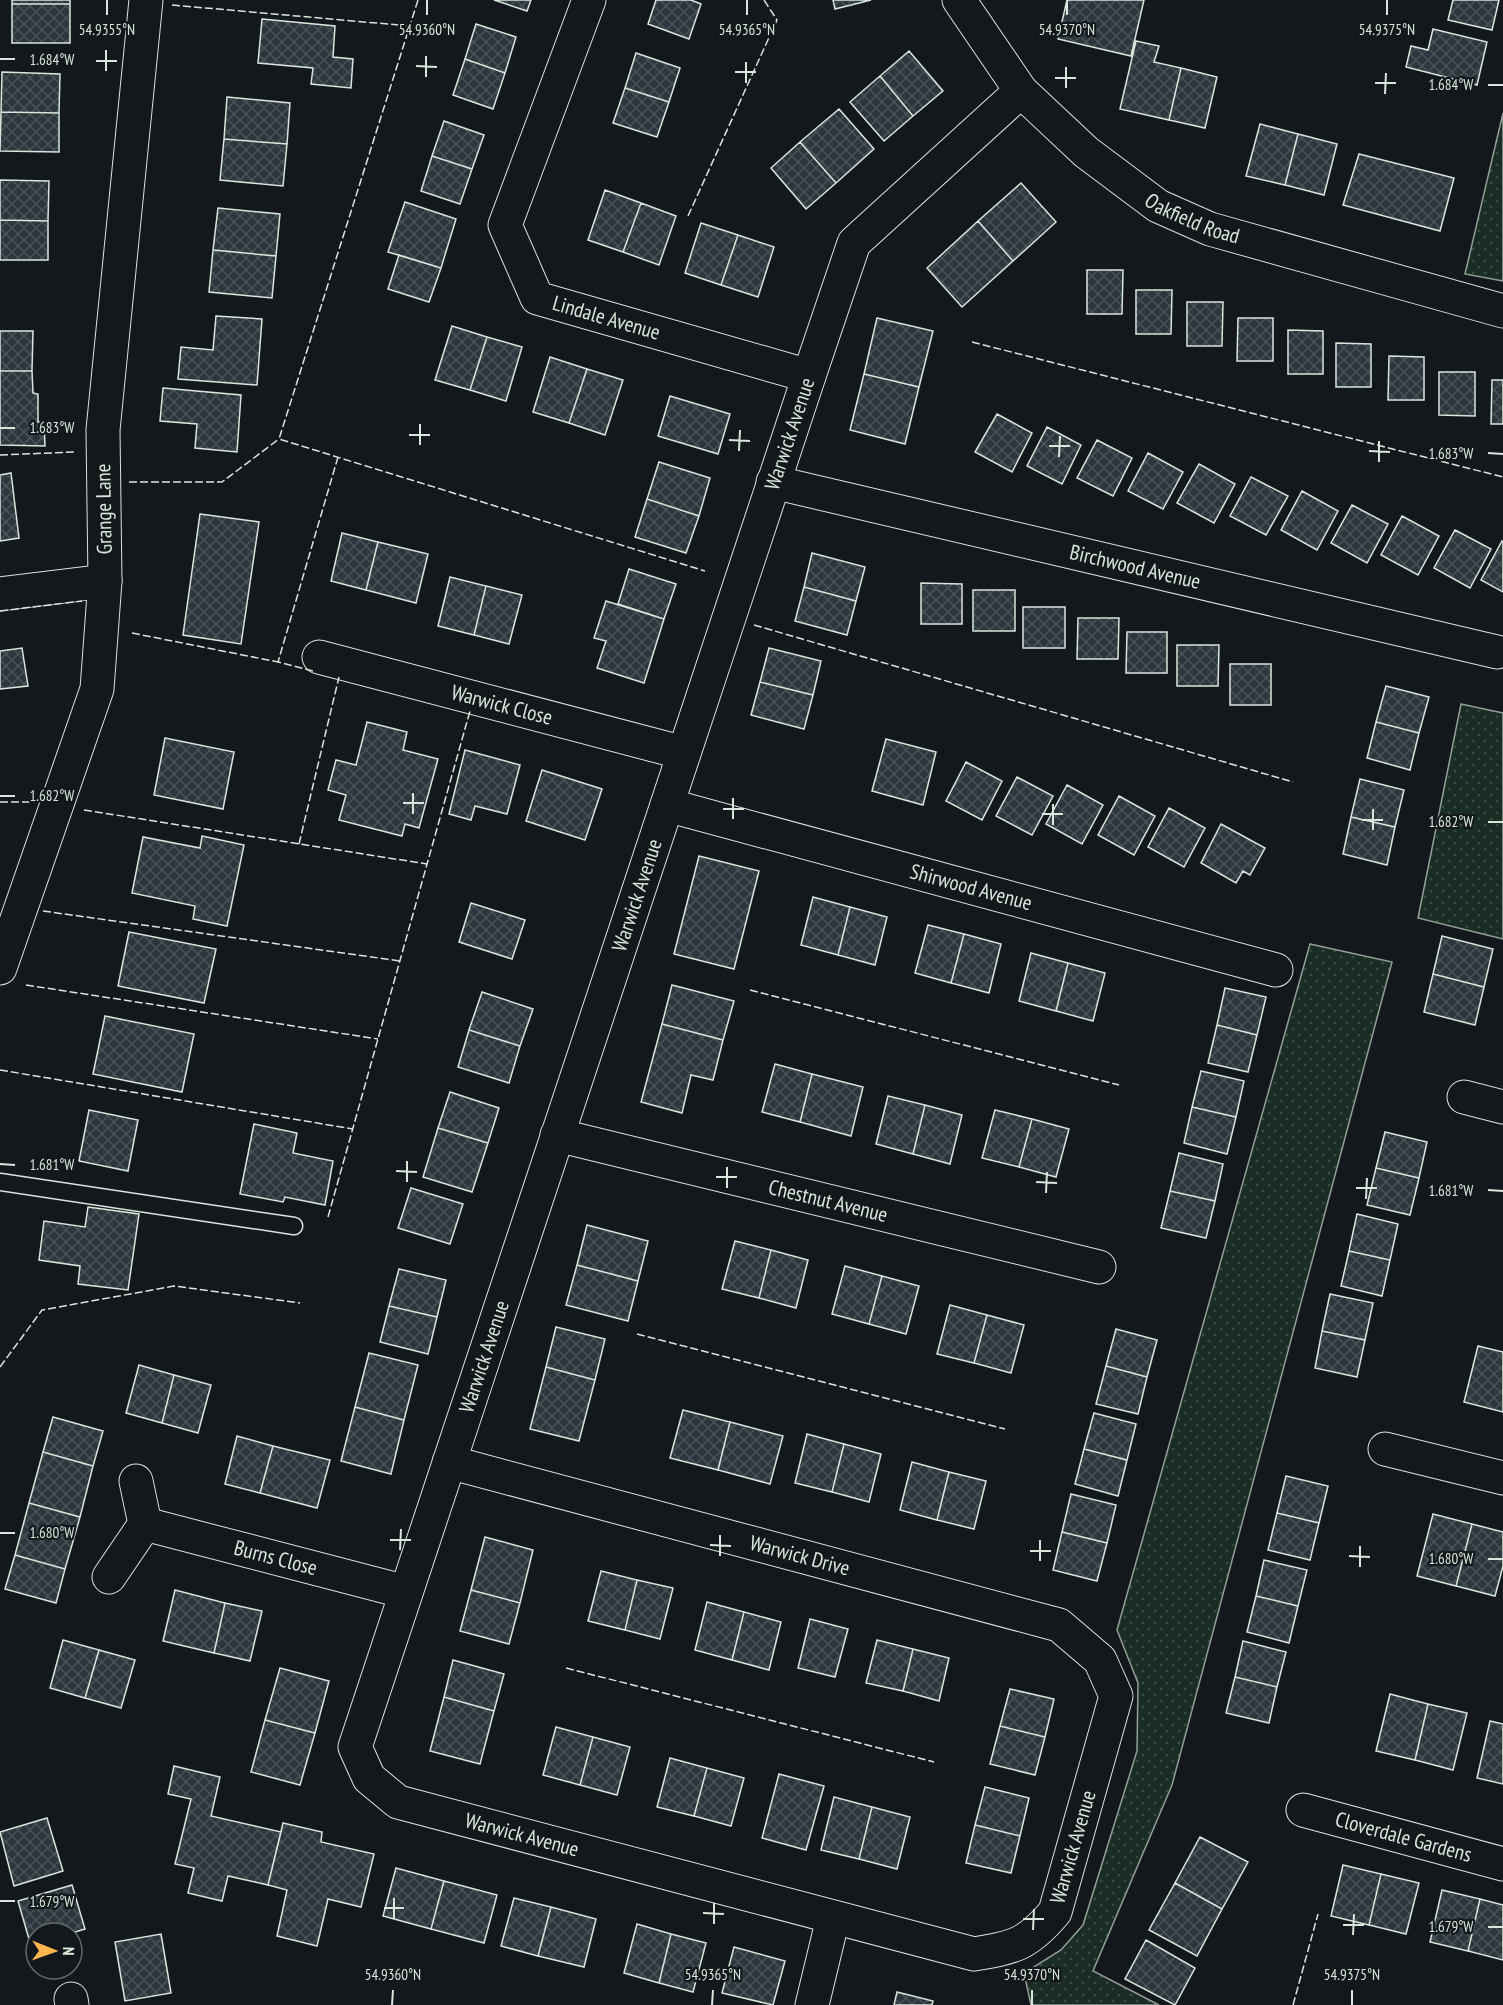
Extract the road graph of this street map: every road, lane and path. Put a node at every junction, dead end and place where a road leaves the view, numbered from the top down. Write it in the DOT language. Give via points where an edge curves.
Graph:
graph roads {
  1 [pos="146,0"];
  2 [pos="588,0"];
  3 [pos="958,0"];
  4 [pos="1021,91"];
  5 [pos="1503,311"];
  6 [pos="808,376"];
  7 [pos="773,482"];
  8 [pos="105,581"];
  9 [pos="0,594"];
  10 [pos="1497,652"];
  11 [pos="319,657"];
  12 [pos="684,753"];
  13 [pos="667,805"];
  14 [pos="0,968"];
  15 [pos="1276,970"];
  16 [pos="1464,1097"];
  17 [pos="1503,1107"];
  18 [pos="557,1135"];
  19 [pos="0,1182"];
  20 [pos="294,1226"];
  21 [pos="1099,1267"];
  22 [pos="1385,1449"];
  23 [pos="449,1462"];
  24 [pos="1503,1478"];
  25 [pos="136,1481"];
  26 [pos="145,1524"];
  27 [pos="109,1577"];
  28 [pos="406,1592"];
  29 [pos="1116,1696"];
  30 [pos="1303,1810"];
  31 [pos="1503,1864"];
  32 [pos="833,1918"];
  33 [pos="812,2005"];
  1 -- 8 [label="street, Grange Lane" via="103,430"];
  2 -- 6 [label="street, Lindale Avenue" via="505,225 537,298"];
  3 -- 4 [label="street, Oakfield Road"];
  4 -- 5 [label="street, Oakfield Road" via="1086,153 1158,206 1210,230"];
  4 -- 6 [label="street, Warwick Avenue" via="854,243"];
  6 -- 7 [label="street, Warwick Avenue"];
  7 -- 10 [label="street, Birchwood Avenue"];
  7 -- 12 [label="street, Warwick Avenue"];
  8 -- 9 [label="street"];
  8 -- 14 [label="street, Grange Lane" via="97,688"];
  11 -- 12 [label="street, Warwick Close"];
  12 -- 13 [label="street, Warwick Avenue"];
  13 -- 15 [label="street, Shirwood Avenue"];
  13 -- 18 [label="street, Warwick Avenue"];
  16 -- 17 [label="street"];
  18 -- 21 [label="street, Chestnut Avenue"];
  18 -- 23 [label="street, Warwick Avenue"];
  19 -- 20 [label="lane"];
  22 -- 24 [label="street"];
  23 -- 28 [label="street, Warwick Avenue"];
  23 -- 29 [label="street, Warwick Drive" via="1059,1624 1100,1660"];
  25 -- 26 [label="street"];
  26 -- 27 [label="street"];
  26 -- 28 [label="street, Burns Close"];
  28 -- 32 [label="street, Warwick Avenue" via="355,1747 369,1778 398,1802"];
  29 -- 32 [label="street, Warwick Avenue" via="1055,1912 1035,1935 1010,1948 974,1954"];
  30 -- 31 [label="street, Cloverdale Gardens"];
  32 -- 33 [label="street"];
}
